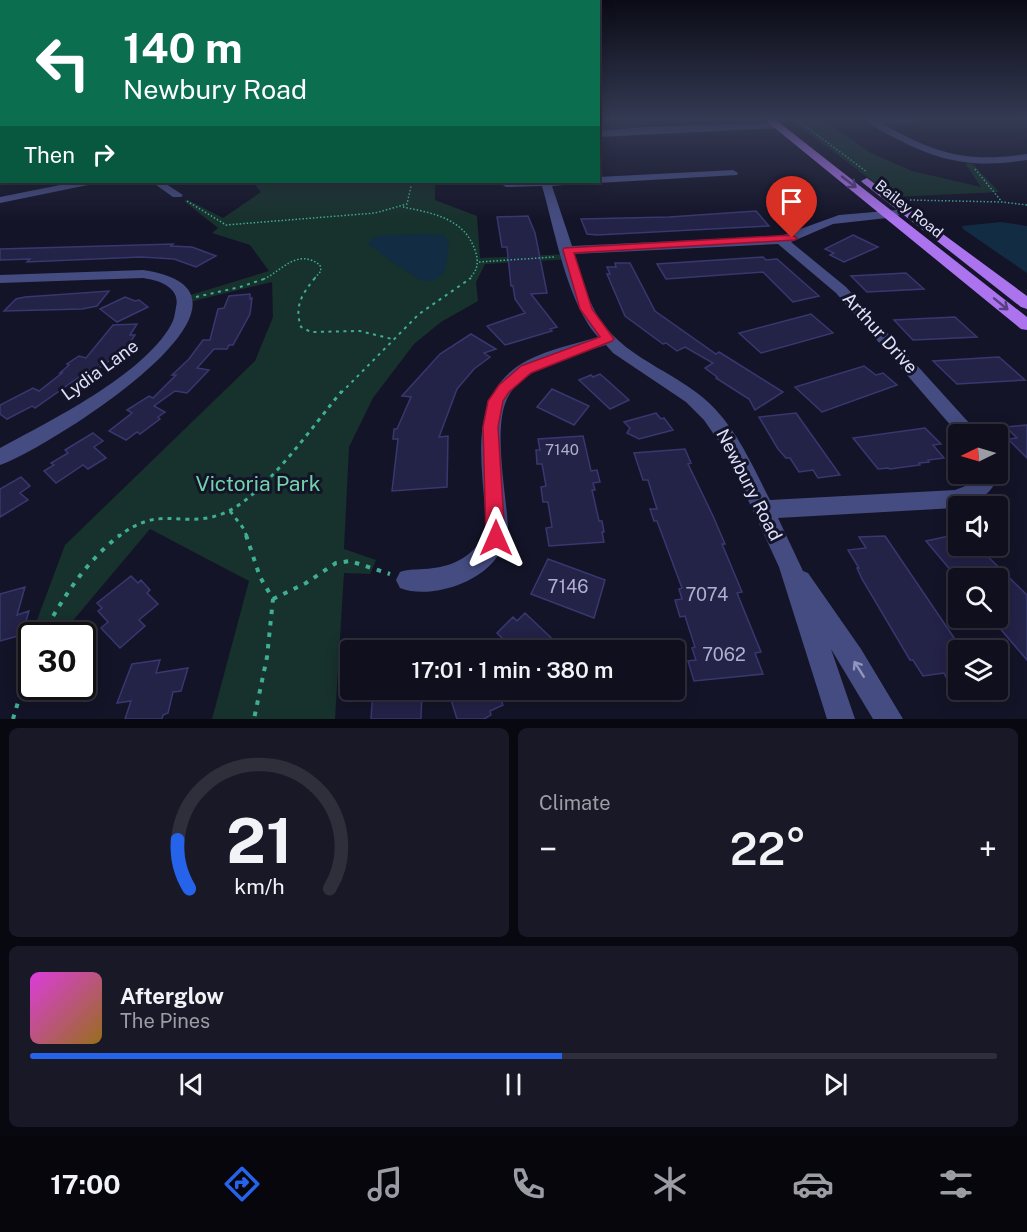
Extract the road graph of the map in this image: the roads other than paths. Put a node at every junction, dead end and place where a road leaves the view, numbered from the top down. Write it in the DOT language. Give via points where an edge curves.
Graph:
graph roads {
  1 [pos="816,154"];
  2 [pos="826,154"];
  3 [pos="936,154"];
  4 [pos="1027,157"];
  5 [pos="733,173"];
  6 [pos="600,180"];
  7 [pos="83,183"];
  8 [pos="158,183"];
  9 [pos="526,183"];
  10 [pos="547,183"];
  11 [pos="506,184"];
  12 [pos="177,195"];
  13 [pos="0,200"];
  14 [pos="905,205"];
  15 [pos="886,212"];
  16 [pos="781,240"];
  17 [pos="569,254"];
  18 [pos="0,279"];
  19 [pos="1027,304"];
  20 [pos="1027,325"];
  21 [pos="608,339"];
  22 [pos="960,424"];
  23 [pos="0,457"];
  24 [pos="982,484"];
  25 [pos="763,510"];
  26 [pos="790,566"];
  27 [pos="408,580"];
  28 [pos="842,719"];
  29 [pos="889,719"];
  1 -- 15 [label="main road, Bailey Road, one-way"];
  2 -- 14 [label="main road, Bailey Road"];
  3 -- 4 [label="street" via="979,162"];
  5 -- 6 [label="street"];
  7 -- 13 [label="street"];
  8 -- 12 [label="street"];
  9 -- 11 [label="street"];
  10 -- 17 [label="street, Newbury Road"];
  14 -- 15 [label="street"];
  14 -- 19 [label="main road, Bailey Road"];
  15 -- 16 [label="street" via="829,221 802,235"];
  15 -- 20 [label="main road, Bailey Road, one-way"];
  16 -- 17 [label="street"];
  16 -- 22 [label="street, Arthur Drive" via="841,290"];
  17 -- 21 [label="street, Newbury Road" via="586,309"];
  18 -- 23 [label="street, Lydia Lane" via="143,274 171,282 185,300 177,326 139,370 96,402"];
  21 -- 25 [label="street, Newbury Road" via="710,415 734,448"];
  21 -- 27 [label="street" via="537,363 504,388 491,420 497,527 492,547 459,573 436,580"];
  24 -- 25 [label="street" via="978,490 955,499"];
  25 -- 26 [label="street, Newbury Road"];
  26 -- 28 [label="street, Newbury Road"];
  29 -- 26 [label="street, Newbury Road, one-way"];
}
